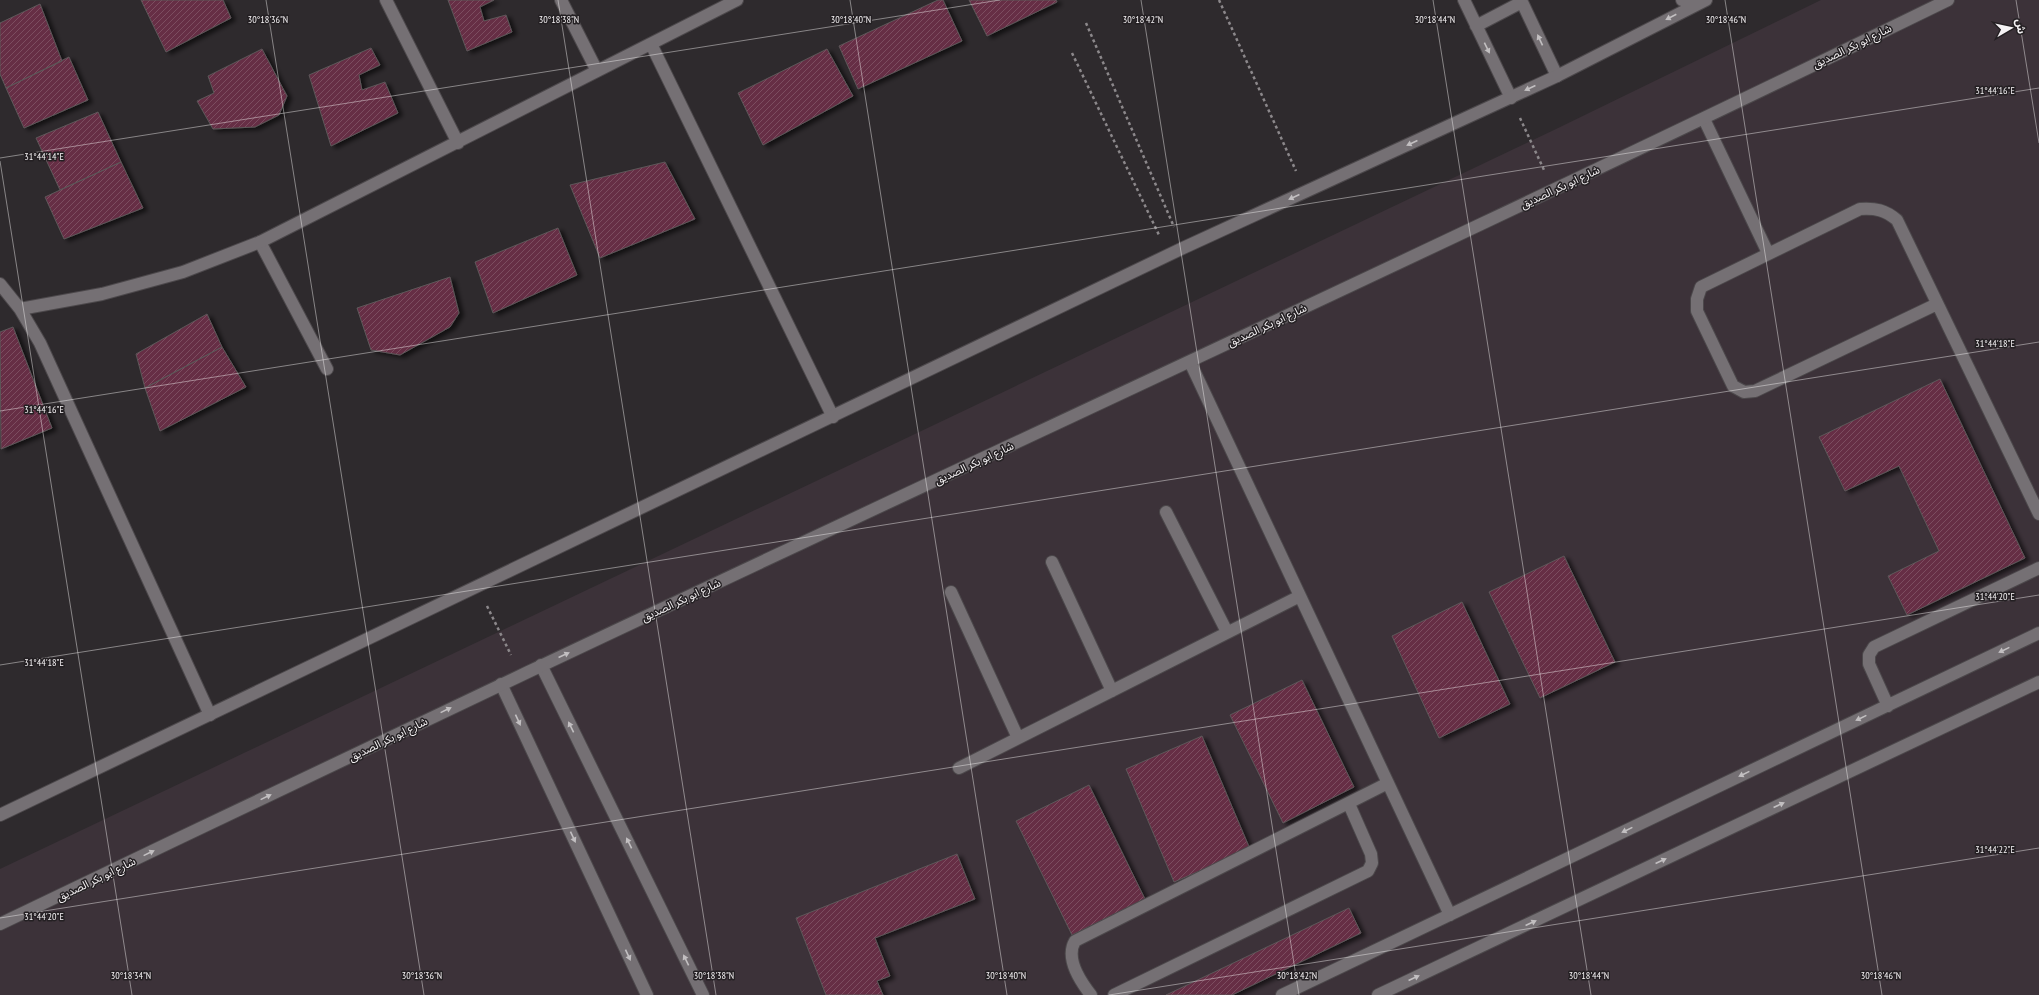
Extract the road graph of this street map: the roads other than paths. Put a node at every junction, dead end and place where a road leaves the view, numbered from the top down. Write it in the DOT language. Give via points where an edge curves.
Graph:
graph roads {
  1 [pos="386,0"];
  2 [pos="561,0"];
  3 [pos="737,0"];
  4 [pos="1464,0"];
  5 [pos="1682,0"];
  6 [pos="1948,0"];
  7 [pos="1521,1"];
  8 [pos="1703,1"];
  9 [pos="1476,26"];
  10 [pos="651,44"];
  11 [pos="597,71"];
  12 [pos="1557,76"];
  13 [pos="1511,98"];
  14 [pos="1704,119"];
  15 [pos="458,143"];
  16 [pos="260,242"];
  17 [pos="1768,253"];
  18 [pos="0,284"];
  19 [pos="1937,304"];
  20 [pos="20,309"];
  21 [pos="1190,362"];
  22 [pos="327,369"];
  23 [pos="833,417"];
  24 [pos="1166,512"];
  25 [pos="2039,514"];
  26 [pos="1052,562"];
  27 [pos="2039,568"];
  28 [pos="951,592"];
  29 [pos="1300,596"];
  30 [pos="1227,632"];
  31 [pos="2039,633"];
  32 [pos="541,665"];
  33 [pos="2039,682"];
  34 [pos="501,684"];
  35 [pos="1112,691"];
  36 [pos="1888,706"];
  37 [pos="210,715"];
  38 [pos="1018,738"];
  39 [pos="959,768"];
  40 [pos="1388,783"];
  41 [pos="1349,804"];
  42 [pos="0,815"];
  43 [pos="1450,915"];
  44 [pos="0,924"];
  45 [pos="647,995"];
  46 [pos="703,995"];
  47 [pos="1091,995"];
  48 [pos="1114,995"];
  49 [pos="1282,995"];
  50 [pos="1378,995"];
  1 -- 15 [label="main road"];
  2 -- 11 [label="main road"];
  3 -- 10 [label="main road"];
  4 -- 9 [label="main road"];
  5 -- 8 [label="main road"];
  6 -- 14 [label="main road, شارع ابو بكر الصديق"];
  7 -- 9 [label="main road"];
  12 -- 7 [label="main road, one-way"];
  8 -- 12 [label="main road, one-way"];
  9 -- 13 [label="main road, one-way"];
  10 -- 11 [label="main road"];
  10 -- 23 [label="main road"];
  11 -- 15 [label="main road"];
  12 -- 13 [label="main road, one-way"];
  13 -- 23 [label="main road, one-way" via="1183,248"];
  14 -- 17 [label="main road"];
  14 -- 21 [label="main road, شارع ابو بكر الصديق"];
  15 -- 16 [label="main road"];
  16 -- 20 [label="main road" via="168,276 102,294"];
  16 -- 22 [label="main road"];
  17 -- 19 [label="main road" via="1860,209 1874,208 1887,212 1897,220"];
  17 -- 19 [label="main road" via="1701,287 1697,299 1697,311 1734,386 1744,392 1755,391"];
  18 -- 20 [label="main road"];
  19 -- 25 [label="main road"];
  20 -- 37 [label="main road" via="40,343"];
  21 -- 29 [label="main road"];
  32 -- 21 [label="main road, شارع ابو بكر الصديق, one-way"];
  23 -- 37 [label="main road"];
  24 -- 30 [label="main road"];
  26 -- 35 [label="main road"];
  27 -- 36 [label="main road" via="1874,647 1868,655 1869,664"];
  28 -- 38 [label="main road"];
  29 -- 30 [label="main road"];
  29 -- 40 [label="main road"];
  30 -- 35 [label="main road"];
  31 -- 36 [label="main road, one-way"];
  32 -- 34 [label="main road, شارع ابو بكر الصديق"];
  46 -- 32 [label="main road, one-way"];
  50 -- 33 [label="main road, one-way"];
  44 -- 34 [label="main road, شارع ابو بكر الصديق, one-way"];
  34 -- 45 [label="main road, one-way"];
  35 -- 38 [label="main road"];
  36 -- 43 [label="main road, one-way"];
  37 -- 42 [label="main road"];
  38 -- 39 [label="main road"];
  40 -- 41 [label="main road"];
  40 -- 43 [label="main road"];
  41 -- 47 [label="main road" via="1075,941 1072,962"];
  41 -- 48 [label="main road" via="1371,854 1372,863 1368,871"];
  43 -- 49 [label="main road"];
}
